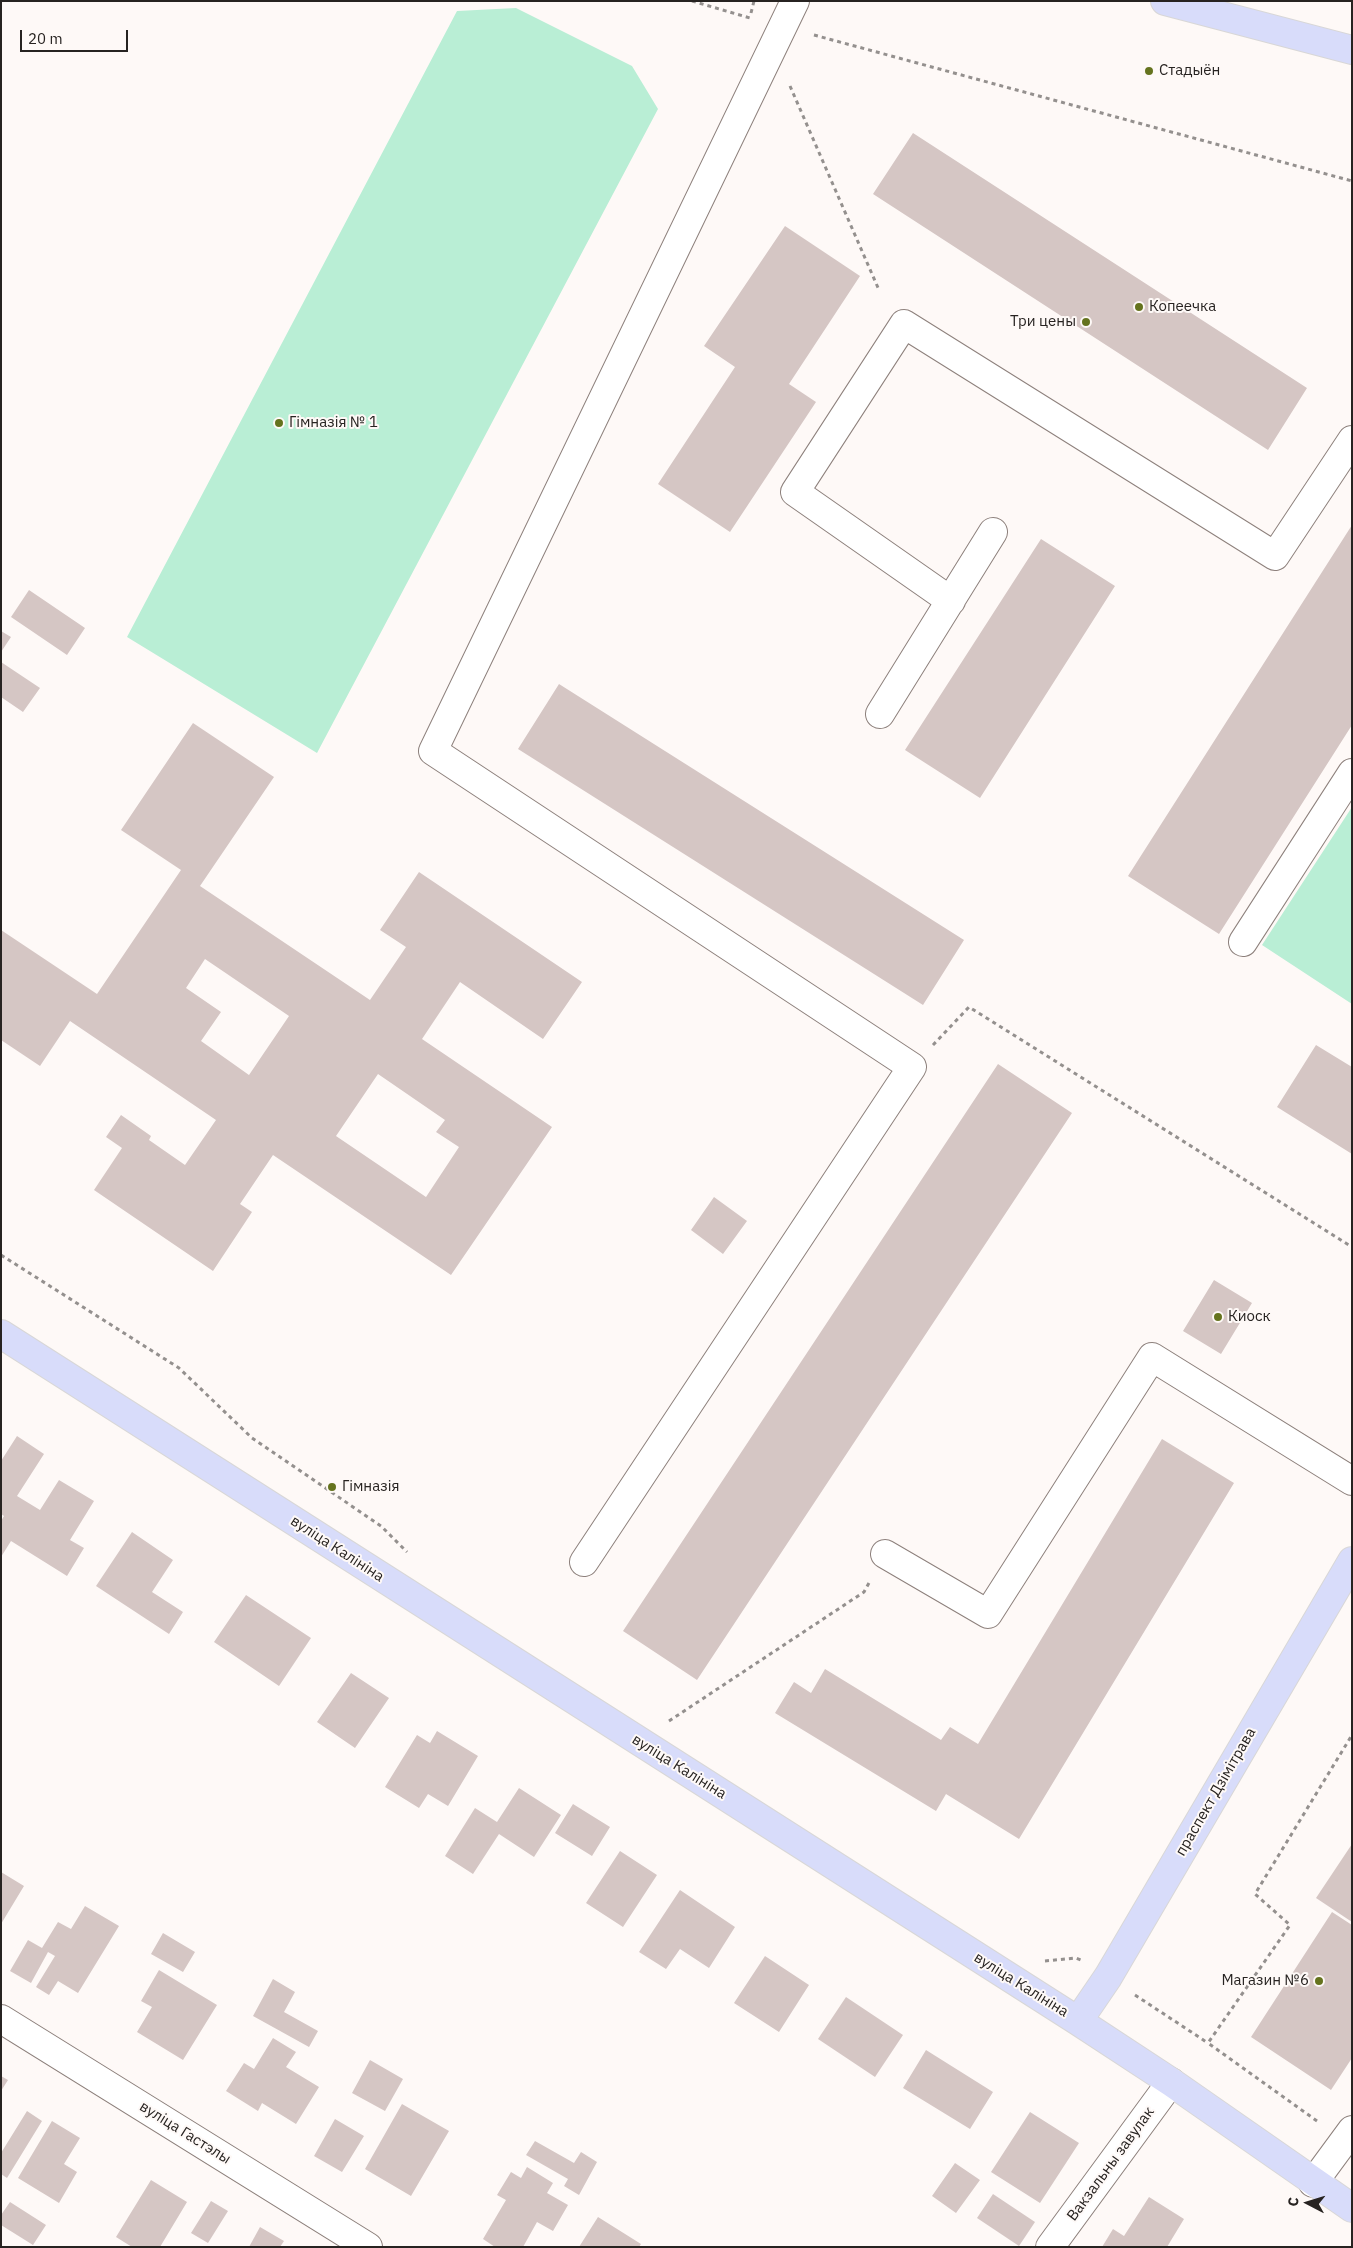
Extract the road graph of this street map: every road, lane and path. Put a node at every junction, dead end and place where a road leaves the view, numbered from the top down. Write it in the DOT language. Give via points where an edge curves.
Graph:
graph roads {
  1 [pos="692,1"];
  2 [pos="795,1"];
  3 [pos="1165,1"];
  4 [pos="779,38"];
  5 [pos="1352,50"];
  6 [pos="1352,181"];
  7 [pos="879,290"];
  8 [pos="1352,440"];
  9 [pos="993,532"];
  10 [pos="951,601"];
  11 [pos="880,714"];
  12 [pos="1352,772"];
  13 [pos="1243,942"];
  14 [pos="912,1067"];
  15 [pos="1352,1248"];
  16 [pos="1,1255"];
  17 [pos="1,1334"];
  18 [pos="1352,1481"];
  19 [pos="407,1553"];
  20 [pos="885,1554"];
  21 [pos="1352,1561"];
  22 [pos="584,1562"];
  23 [pos="675,1728"];
  24 [pos="1352,1735"];
  25 [pos="1042,1961"];
  26 [pos="1108,1977"];
  27 [pos="1,2019"];
  28 [pos="1078,2021"];
  29 [pos="1208,2043"];
  30 [pos="1171,2082"];
  31 [pos="1348,2135"];
  32 [pos="1313,2183"];
  33 [pos="1352,2208"];
  34 [pos="368,2247"];
  35 [pos="1050,2247"];
  1 -- 4 [label="path"];
  2 -- 4 [label="street"];
  3 -- 5 [label="main road"];
  4 -- 6 [label="path"];
  4 -- 7 [label="path"];
  4 -- 14 [label="street" via="433,751"];
  8 -- 10 [label="street" via="1275,556 904,324 795,492"];
  9 -- 10 [label="street"];
  10 -- 11 [label="street"];
  12 -- 13 [label="street"];
  14 -- 15 [label="path" via="969,1007"];
  14 -- 22 [label="street"];
  16 -- 19 [label="path" via="180,1368 252,1438 381,1526"];
  17 -- 28 [label="main road, вуліца Калініна"];
  18 -- 20 [label="street" via="1152,1357 988,1614"];
  20 -- 23 [label="path" via="864,1592 667,1723"];
  21 -- 26 [label="main road, праспект Дзімітрава"];
  24 -- 29 [label="path" via="1255,1894 1290,1925"];
  25 -- 26 [label="path" via="1076,1958"];
  26 -- 28 [label="main road, праспект Дзімітрава"];
  26 -- 29 [label="path"];
  27 -- 34 [label="street, вуліца Гастэлы"];
  28 -- 30 [label="main road, вуліца Калініна"];
  29 -- 31 [label="path"];
  30 -- 32 [label="main road, вуліца Калініна"];
  30 -- 35 [label="street, Вакзальны завулак"];
  31 -- 32 [label="street"];
  32 -- 33 [label="main road, вуліца Калініна"];
}
